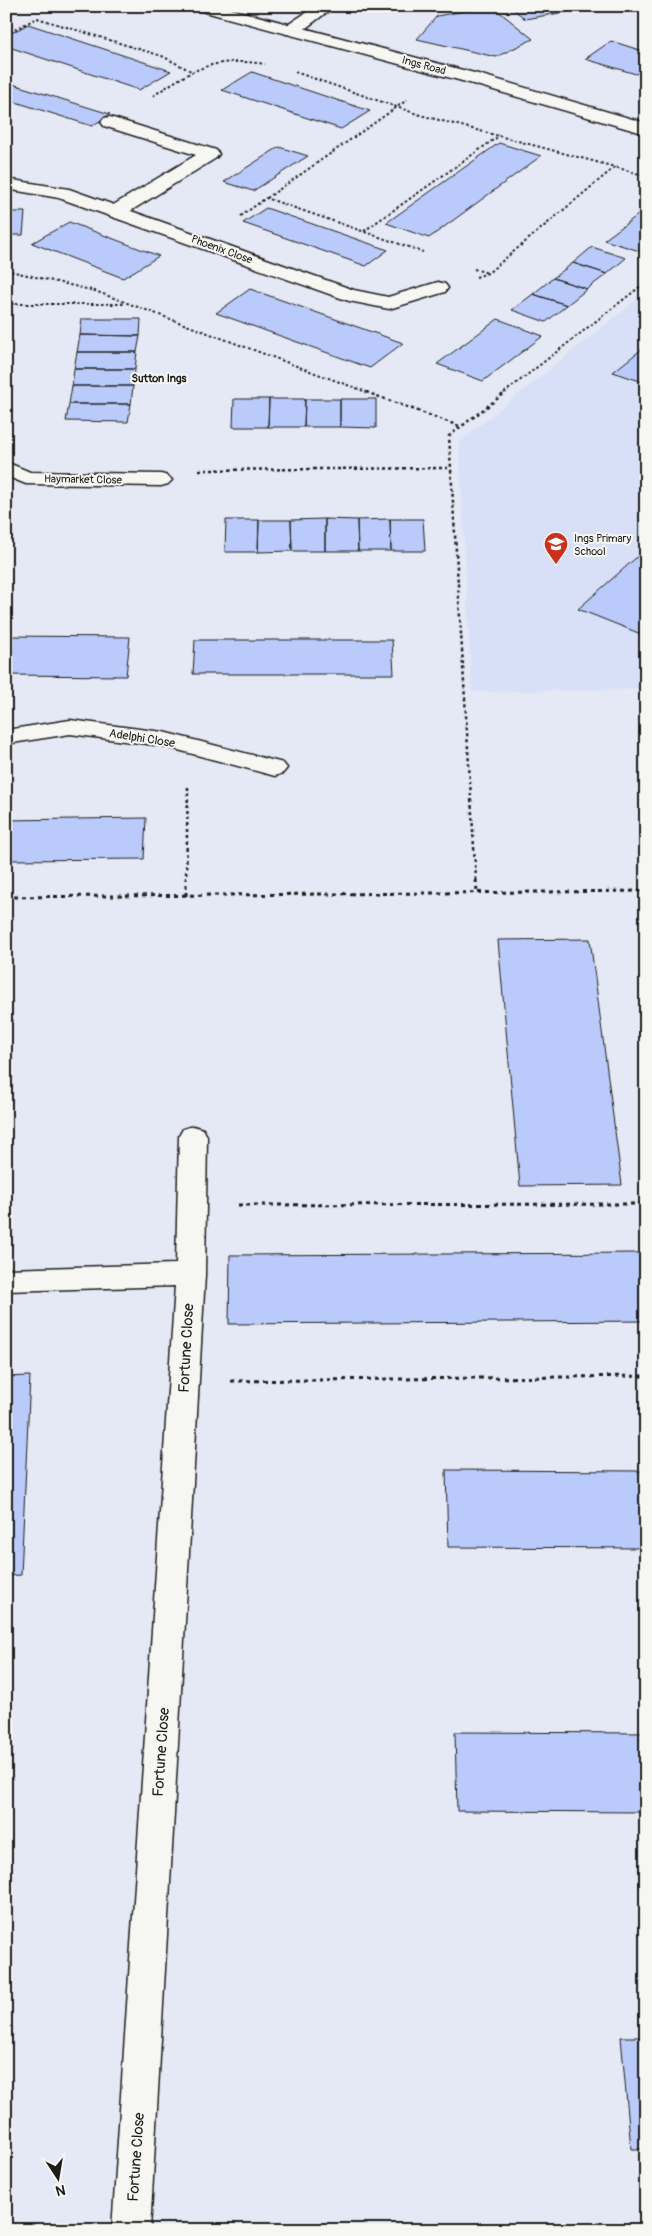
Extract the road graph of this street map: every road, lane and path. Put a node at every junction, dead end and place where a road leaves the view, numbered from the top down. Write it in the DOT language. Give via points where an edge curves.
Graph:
graph roads {
  1 [pos="200,6"];
  2 [pos="327,6"];
  3 [pos="292,30"];
  4 [pos="6,34"];
  5 [pos="269,65"];
  6 [pos="287,70"];
  7 [pos="191,71"];
  8 [pos="409,98"];
  9 [pos="397,107"];
  10 [pos="110,122"];
  11 [pos="646,129"];
  12 [pos="500,136"];
  13 [pos="615,167"];
  14 [pos="646,176"];
  15 [pos="6,184"];
  16 [pos="266,198"];
  17 [pos="118,212"];
  18 [pos="363,231"];
  19 [pos="204,243"];
  20 [pos="425,252"];
  21 [pos="470,267"];
  22 [pos="6,270"];
  23 [pos="488,273"];
  24 [pos="646,282"];
  25 [pos="438,288"];
  26 [pos="6,304"];
  27 [pos="129,304"];
  28 [pos="460,427"];
  29 [pos="6,468"];
  30 [pos="450,468"];
  31 [pos="162,480"];
  32 [pos="6,736"];
  33 [pos="188,746"];
  34 [pos="275,768"];
  35 [pos="646,891"];
  36 [pos="477,893"];
  37 [pos="186,896"];
  38 [pos="6,897"];
  39 [pos="194,1136"];
  40 [pos="646,1204"];
  41 [pos="193,1205"];
  42 [pos="190,1275"];
  43 [pos="6,1280"];
  44 [pos="646,1376"];
  45 [pos="185,1381"];
  46 [pos="131,2230"];
  1 -- 3 [label="street, Ings Road"];
  2 -- 3 [label="street"];
  3 -- 11 [label="street, Ings Road"];
  4 -- 7 [label="path" via="37,18 162,56"];
  5 -- 7 [label="path" via="218,61"];
  6 -- 9 [label="path"];
  7 -- 10 [label="path"];
  8 -- 9 [label="path"];
  9 -- 12 [label="path"];
  9 -- 16 [label="path"];
  10 -- 17 [label="street" via="210,154"];
  12 -- 13 [label="path"];
  12 -- 18 [label="path"];
  13 -- 14 [label="path"];
  13 -- 23 [label="path"];
  15 -- 17 [label="street, Phoenix Close" via="63,194"];
  16 -- 18 [label="path"];
  16 -- 19 [label="path"];
  17 -- 19 [label="street, Phoenix Close"];
  18 -- 20 [label="path"];
  19 -- 25 [label="street, Phoenix Close" via="349,295 389,303"];
  21 -- 23 [label="path"];
  22 -- 27 [label="path" via="95,291"];
  23 -- 25 [label="path"];
  24 -- 28 [label="path"];
  26 -- 27 [label="path"];
  27 -- 28 [label="path"];
  28 -- 30 [label="path" via="449,436"];
  29 -- 31 [label="street, Haymarket Close" via="26,478"];
  30 -- 31 [label="path" via="200,469"];
  30 -- 36 [label="path"];
  32 -- 33 [label="street, Adelphi Close" via="70,727 163,739"];
  33 -- 34 [label="street, Adelphi Close"];
  33 -- 37 [label="path"];
  35 -- 36 [label="path"];
  36 -- 37 [label="path"];
  37 -- 38 [label="path"];
  39 -- 41 [label="street, Fortune Close"];
  40 -- 41 [label="path"];
  41 -- 42 [label="street, Fortune Close"];
  42 -- 43 [label="street"];
  42 -- 45 [label="street, Fortune Close"];
  44 -- 45 [label="path"];
  45 -- 46 [label="street, Fortune Close"];
}
